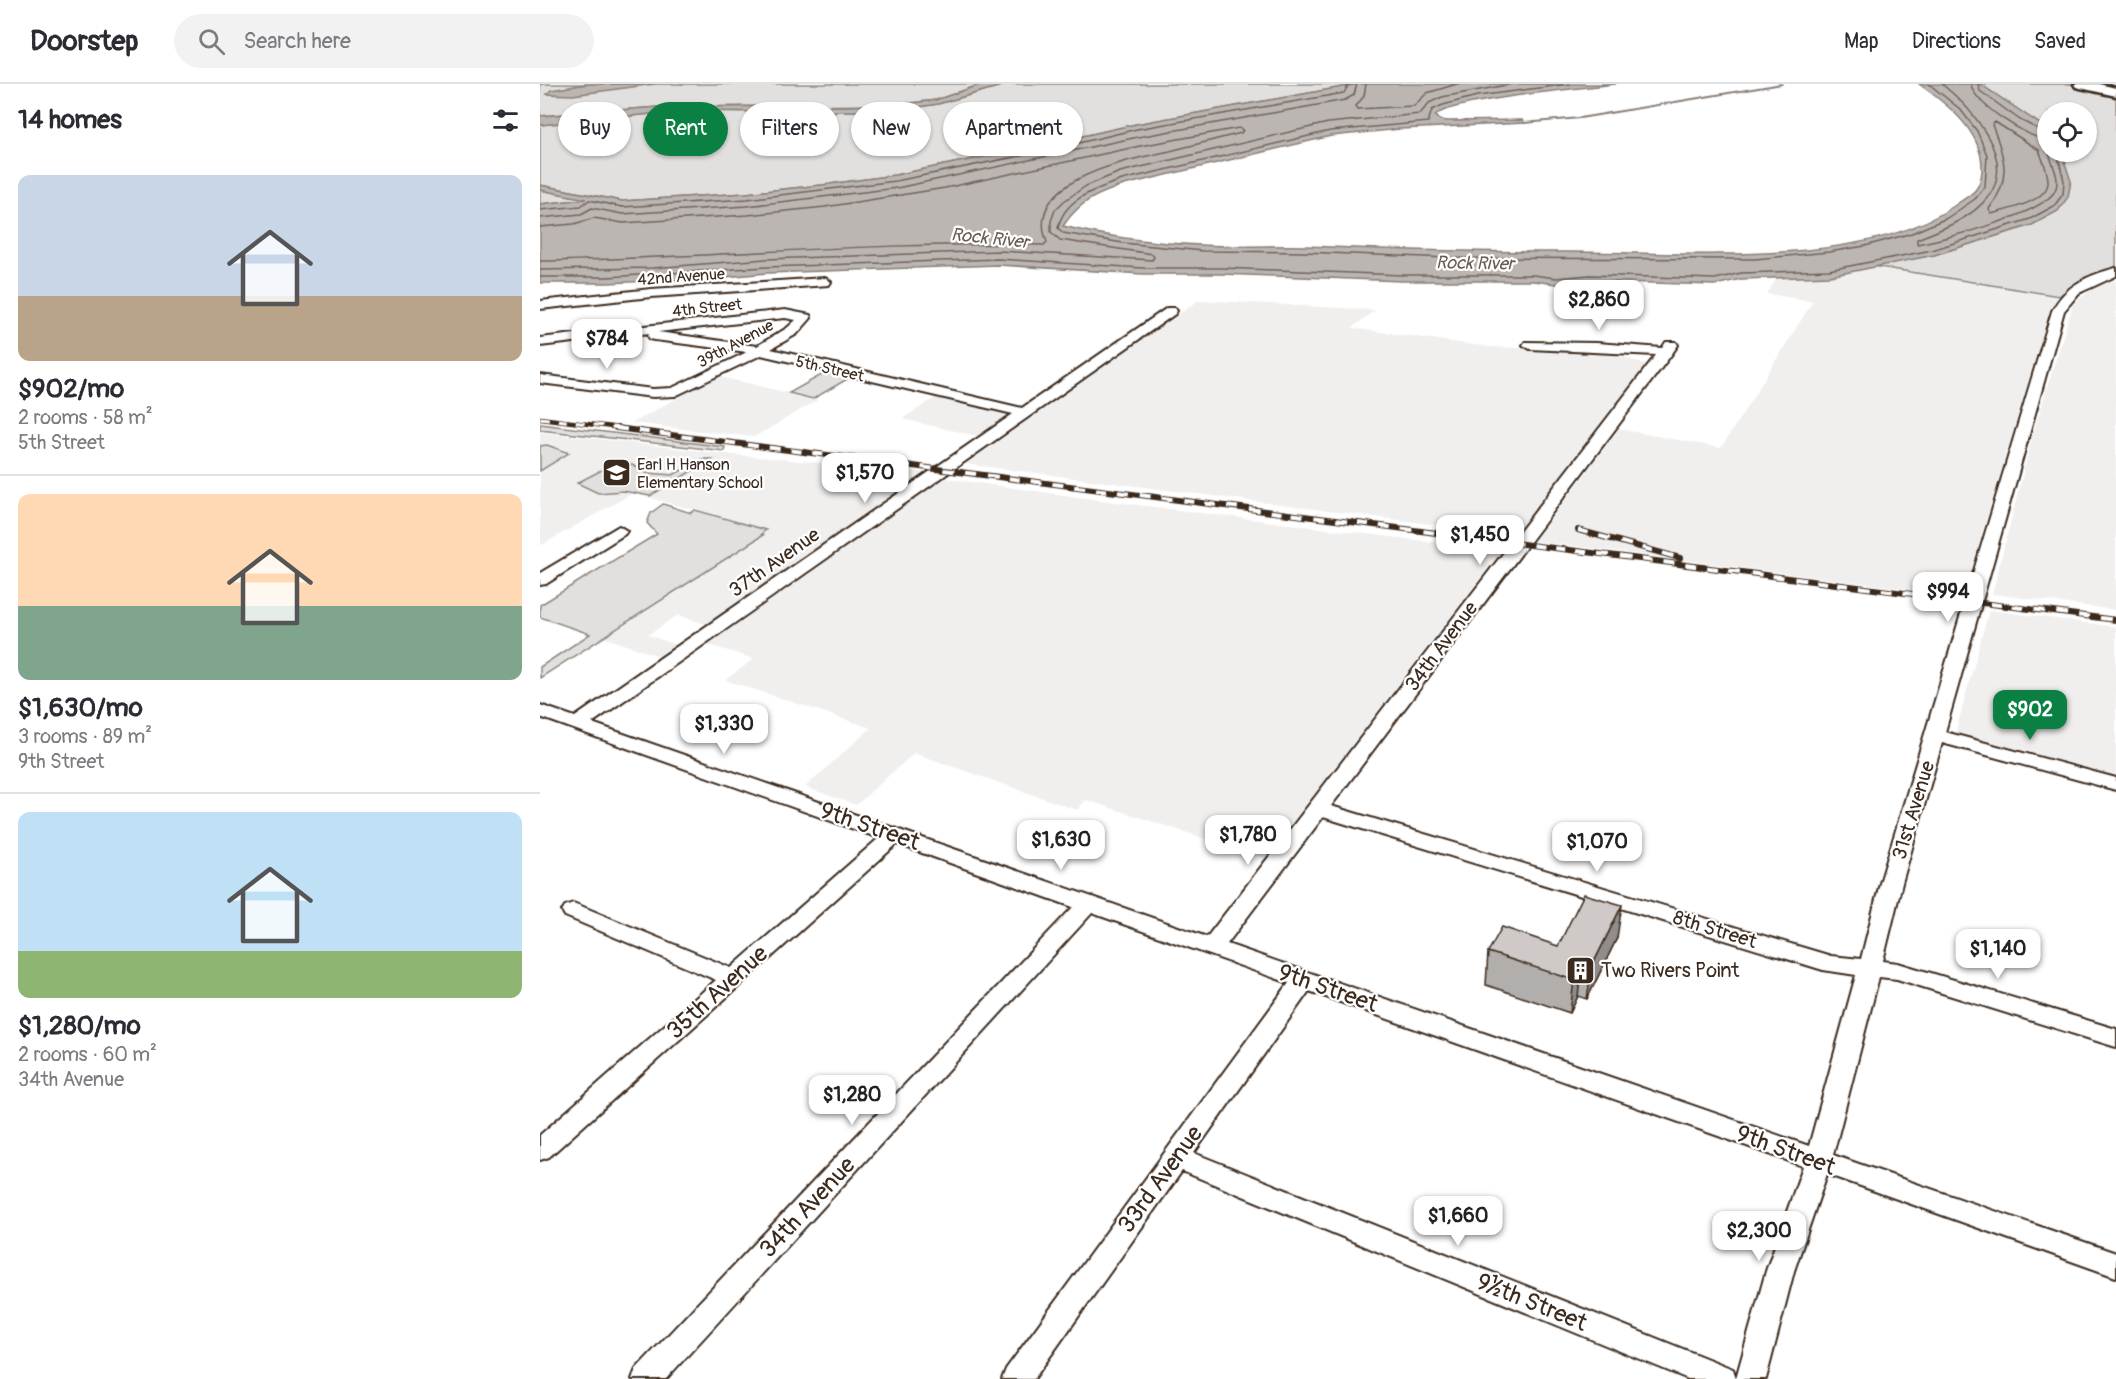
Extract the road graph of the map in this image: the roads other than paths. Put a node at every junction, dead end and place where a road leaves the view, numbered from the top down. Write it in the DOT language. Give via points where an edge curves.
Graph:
graph roads {
  1 [pos="2081,84"];
  2 [pos="2106,84"];
  3 [pos="2116,86"];
  4 [pos="2116,92"];
  5 [pos="2116,272"];
  6 [pos="825,282"];
  7 [pos="540,305"];
  8 [pos="1171,311"];
  9 [pos="805,318"];
  10 [pos="634,331"];
  11 [pos="540,342"];
  12 [pos="1530,345"];
  13 [pos="758,351"];
  14 [pos="540,380"];
  15 [pos="1025,413"];
  16 [pos="619,531"];
  17 [pos="540,580"];
  18 [pos="540,711"];
  19 [pos="577,724"];
  20 [pos="1935,735"];
  21 [pos="2116,784"];
  22 [pos="1317,808"];
  23 [pos="895,835"];
  24 [pos="1089,903"];
  25 [pos="573,911"];
  26 [pos="1212,947"];
  27 [pos="1870,968"];
  28 [pos="733,978"];
  29 [pos="1305,979"];
  30 [pos="2116,1038"];
  31 [pos="543,1143"];
  32 [pos="1176,1157"];
  33 [pos="1818,1161"];
  34 [pos="2116,1265"];
  35 [pos="647,1379"];
  36 [pos="1018,1379"];
  37 [pos="1722,1379"];
  38 [pos="1751,1379"];
  1 -- 4 [label="highway"];
  2 -- 3 [label="highway"];
  5 -- 20 [label="street, 31st Avenue" via="2078,288 2066,296 2058,310"];
  6 -- 7 [label="street, 42nd Avenue" via="651,293"];
  8 -- 15 [label="street, 37th Avenue"];
  9 -- 10 [label="street, 4th Street" via="785,314"];
  9 -- 13 [label="street, 39th Avenue" via="792,331"];
  10 -- 11 [label="street, 4th Street"];
  10 -- 13 [label="street, 5th Street"];
  12 -- 22 [label="street, 34th Avenue" via="1668,349"];
  13 -- 14 [label="street, 39th Avenue" via="675,392"];
  13 -- 15 [label="street, 5th Street"];
  15 -- 19 [label="street, 37th Avenue"];
  16 -- 17 [label="street"];
  18 -- 19 [label="street, 9th Street"];
  19 -- 23 [label="street, 9th Street"];
  20 -- 21 [label="street"];
  20 -- 27 [label="street, 31st Avenue"];
  22 -- 26 [label="street, 34th Avenue"];
  22 -- 27 [label="street, 8th Street" via="1831,964"];
  23 -- 24 [label="street, 9th Street"];
  23 -- 28 [label="street, 35th Avenue"];
  24 -- 26 [label="street, 9th Street"];
  24 -- 35 [label="street, 34th Avenue"];
  25 -- 28 [label="street"];
  26 -- 29 [label="street, 9th Street"];
  27 -- 30 [label="street, 8th Street" via="1898,971"];
  27 -- 33 [label="street, 31st Avenue"];
  28 -- 31 [label="street, 35th Avenue"];
  29 -- 32 [label="street, 33rd Avenue"];
  29 -- 33 [label="street, 9th Street"];
  32 -- 36 [label="street, 33rd Avenue"];
  32 -- 37 [label="street, 9½th Street"];
  33 -- 34 [label="street, 9th Street"];
  33 -- 38 [label="street, 31st Avenue" via="1780,1271"];
}
